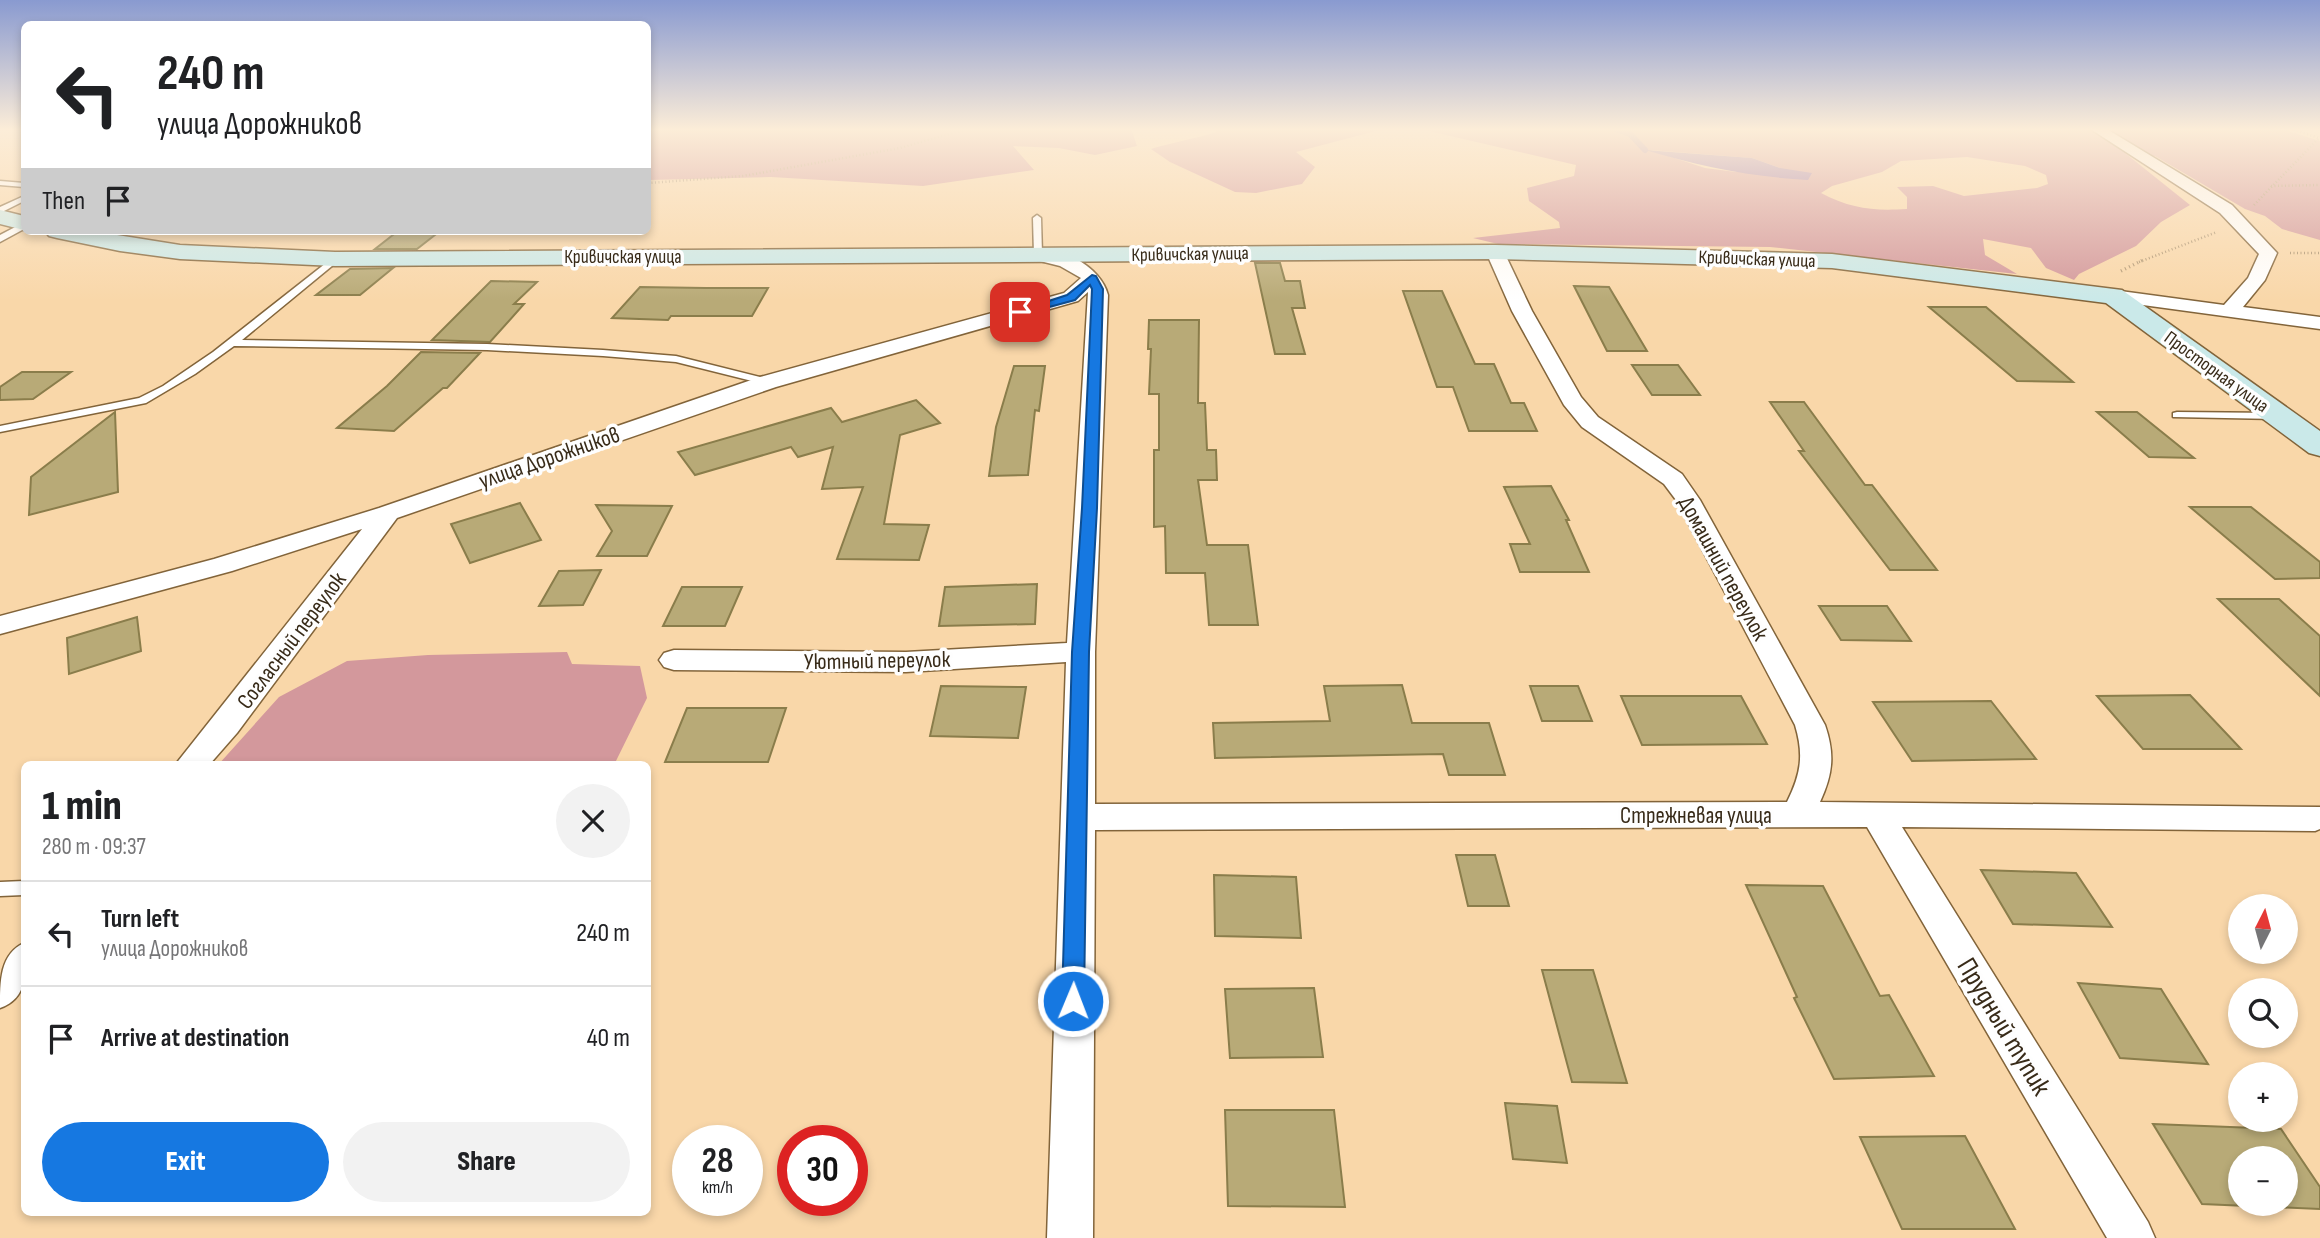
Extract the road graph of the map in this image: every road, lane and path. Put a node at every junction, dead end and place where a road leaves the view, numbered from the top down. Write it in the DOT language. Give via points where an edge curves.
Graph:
graph roads {
  1 [pos="2189,186"];
  2 [pos="2270,186"];
  3 [pos="2281,186"];
  4 [pos="21,200"];
  5 [pos="0,210"];
  6 [pos="0,217"];
  7 [pos="1037,218"];
  8 [pos="2239,223"];
  9 [pos="21,224"];
  10 [pos="21,227"];
  11 [pos="80,235"];
  12 [pos="0,239"];
  13 [pos="1494,252"];
  14 [pos="1038,255"];
  15 [pos="335,259"];
  16 [pos="1092,278"];
  17 [pos="2106,295"];
  18 [pos="2229,311"];
  19 [pos="2320,323"];
  20 [pos="230,342"];
  21 [pos="768,382"];
  22 [pos="2177,415"];
  23 [pos="2279,416"];
  24 [pos="0,429"];
  25 [pos="2320,446"];
  26 [pos="388,513"];
  27 [pos="0,625"];
  28 [pos="1081,652"];
  29 [pos="674,660"];
  30 [pos="194,761"];
  31 [pos="1798,814"];
  32 [pos="1877,814"];
  33 [pos="1076,817"];
  34 [pos="2315,818"];
  35 [pos="21,888"];
  36 [pos="0,889"];
  37 [pos="21,963"];
  38 [pos="0,992"];
  39 [pos="1070,1238"];
  40 [pos="2132,1238"];
  1 -- 8 [label="street" via="2226,209"];
  2 -- 3 [label="path"];
  2 -- 8 [label="path"];
  4 -- 5 [label="lane"];
  6 -- 9 [label="street"];
  7 -- 14 [label="lane"];
  8 -- 17 [label="path" via="2113,275"];
  8 -- 18 [label="street" via="2268,253 2256,281"];
  10 -- 12 [label="lane"];
  11 -- 15 [label="street, Кривичская улица" via="170,251"];
  13 -- 14 [label="street, Кривичская улица"];
  13 -- 17 [label="street, Кривичская улица" via="1788,258"];
  13 -- 31 [label="street, Домашний переулок" via="1572,400 1590,422 1673,479 1810,725 1818,771"];
  14 -- 15 [label="street, Кривичская улица"];
  14 -- 16 [label="street" via="1067,262"];
  15 -- 20 [label="lane"];
  16 -- 21 [label="street, улица Дорожников" via="1071,298"];
  16 -- 28 [label="street" via="1098,295"];
  17 -- 18 [label="street, Кривичская улица"];
  17 -- 23 [label="street, Просторная улица"];
  18 -- 19 [label="street, Кривичская улица"];
  20 -- 21 [label="lane" via="603,353 676,359"];
  20 -- 24 [label="lane" via="142,401"];
  21 -- 26 [label="street, улица Дорожников"];
  22 -- 23 [label="lane"];
  23 -- 25 [label="street, Просторная улица"];
  26 -- 27 [label="street, улица Дорожников" via="223,565"];
  26 -- 30 [label="street, Согласный переулок"];
  28 -- 29 [label="street, Уютный переулок" via="906,662"];
  28 -- 33 [label="street"];
  31 -- 32 [label="street, Стрежневая улица"];
  31 -- 33 [label="street, Стрежневая улица"];
  32 -- 34 [label="street, Стрежневая улица"];
  32 -- 40 [label="street, Прудный тупик"];
  33 -- 39 [label="street"];
  35 -- 36 [label="lane"];
  37 -- 38 [label="street"];
}
